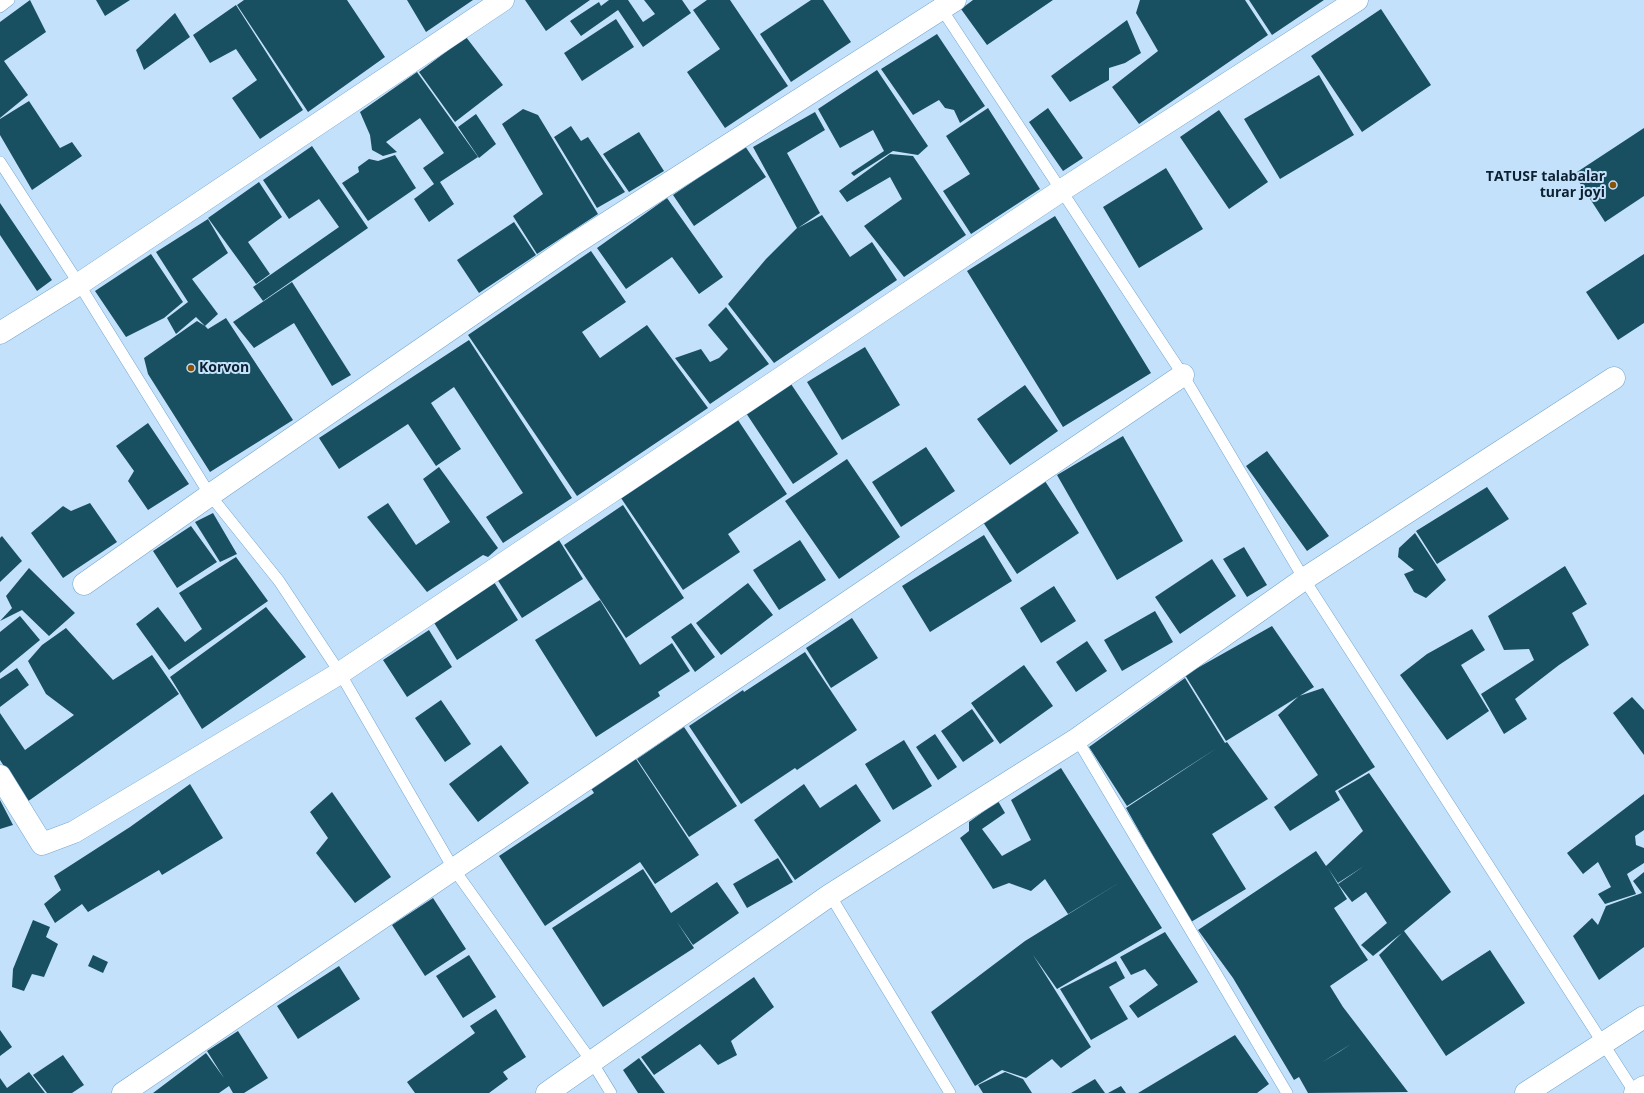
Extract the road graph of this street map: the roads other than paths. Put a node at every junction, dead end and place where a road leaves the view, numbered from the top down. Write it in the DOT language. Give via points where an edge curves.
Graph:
graph roads {
  1 [pos="9,0"];
  2 [pos="503,0"];
  3 [pos="1357,0"];
  4 [pos="944,3"];
  5 [pos="0,7"];
  6 [pos="0,162"];
  7 [pos="1062,190"];
  8 [pos="79,284"];
  9 [pos="0,333"];
  10 [pos="1183,374"];
  11 [pos="1614,378"];
  12 [pos="210,494"];
  13 [pos="1304,579"];
  14 [pos="84,584"];
  15 [pos="340,673"];
  16 [pos="1077,739"];
  17 [pos="0,776"];
  18 [pos="454,868"];
  19 [pos="830,895"];
  20 [pos="1644,1016"];
  21 [pos="1603,1043"];
  22 [pos="592,1062"];
  23 [pos="1644,1087"];
  24 [pos="123,1093"];
  25 [pos="547,1093"];
  26 [pos="611,1093"];
  27 [pos="950,1093"];
  28 [pos="1287,1093"];
  29 [pos="1526,1093"];
  30 [pos="1635,1093"];
  1 -- 5 [label="lane"];
  2 -- 8 [label="street"];
  3 -- 7 [label="street"];
  4 -- 7 [label="lane"];
  4 -- 12 [label="street" via="574,244"];
  6 -- 8 [label="lane"];
  7 -- 10 [label="lane"];
  7 -- 15 [label="street"];
  8 -- 9 [label="street"];
  8 -- 12 [label="lane"];
  10 -- 13 [label="lane"];
  10 -- 18 [label="street"];
  11 -- 13 [label="street"];
  12 -- 14 [label="street"];
  12 -- 15 [label="lane" via="279,581"];
  13 -- 16 [label="street"];
  13 -- 21 [label="lane"];
  15 -- 17 [label="street" via="74,832 42,844"];
  15 -- 18 [label="lane"];
  16 -- 19 [label="street"];
  16 -- 28 [label="lane"];
  18 -- 22 [label="lane"];
  18 -- 24 [label="street"];
  19 -- 22 [label="street"];
  19 -- 27 [label="lane"];
  20 -- 21 [label="street"];
  21 -- 29 [label="street"];
  21 -- 30 [label="lane"];
  22 -- 25 [label="street"];
  22 -- 26 [label="lane"];
  23 -- 30 [label="street"];
}
